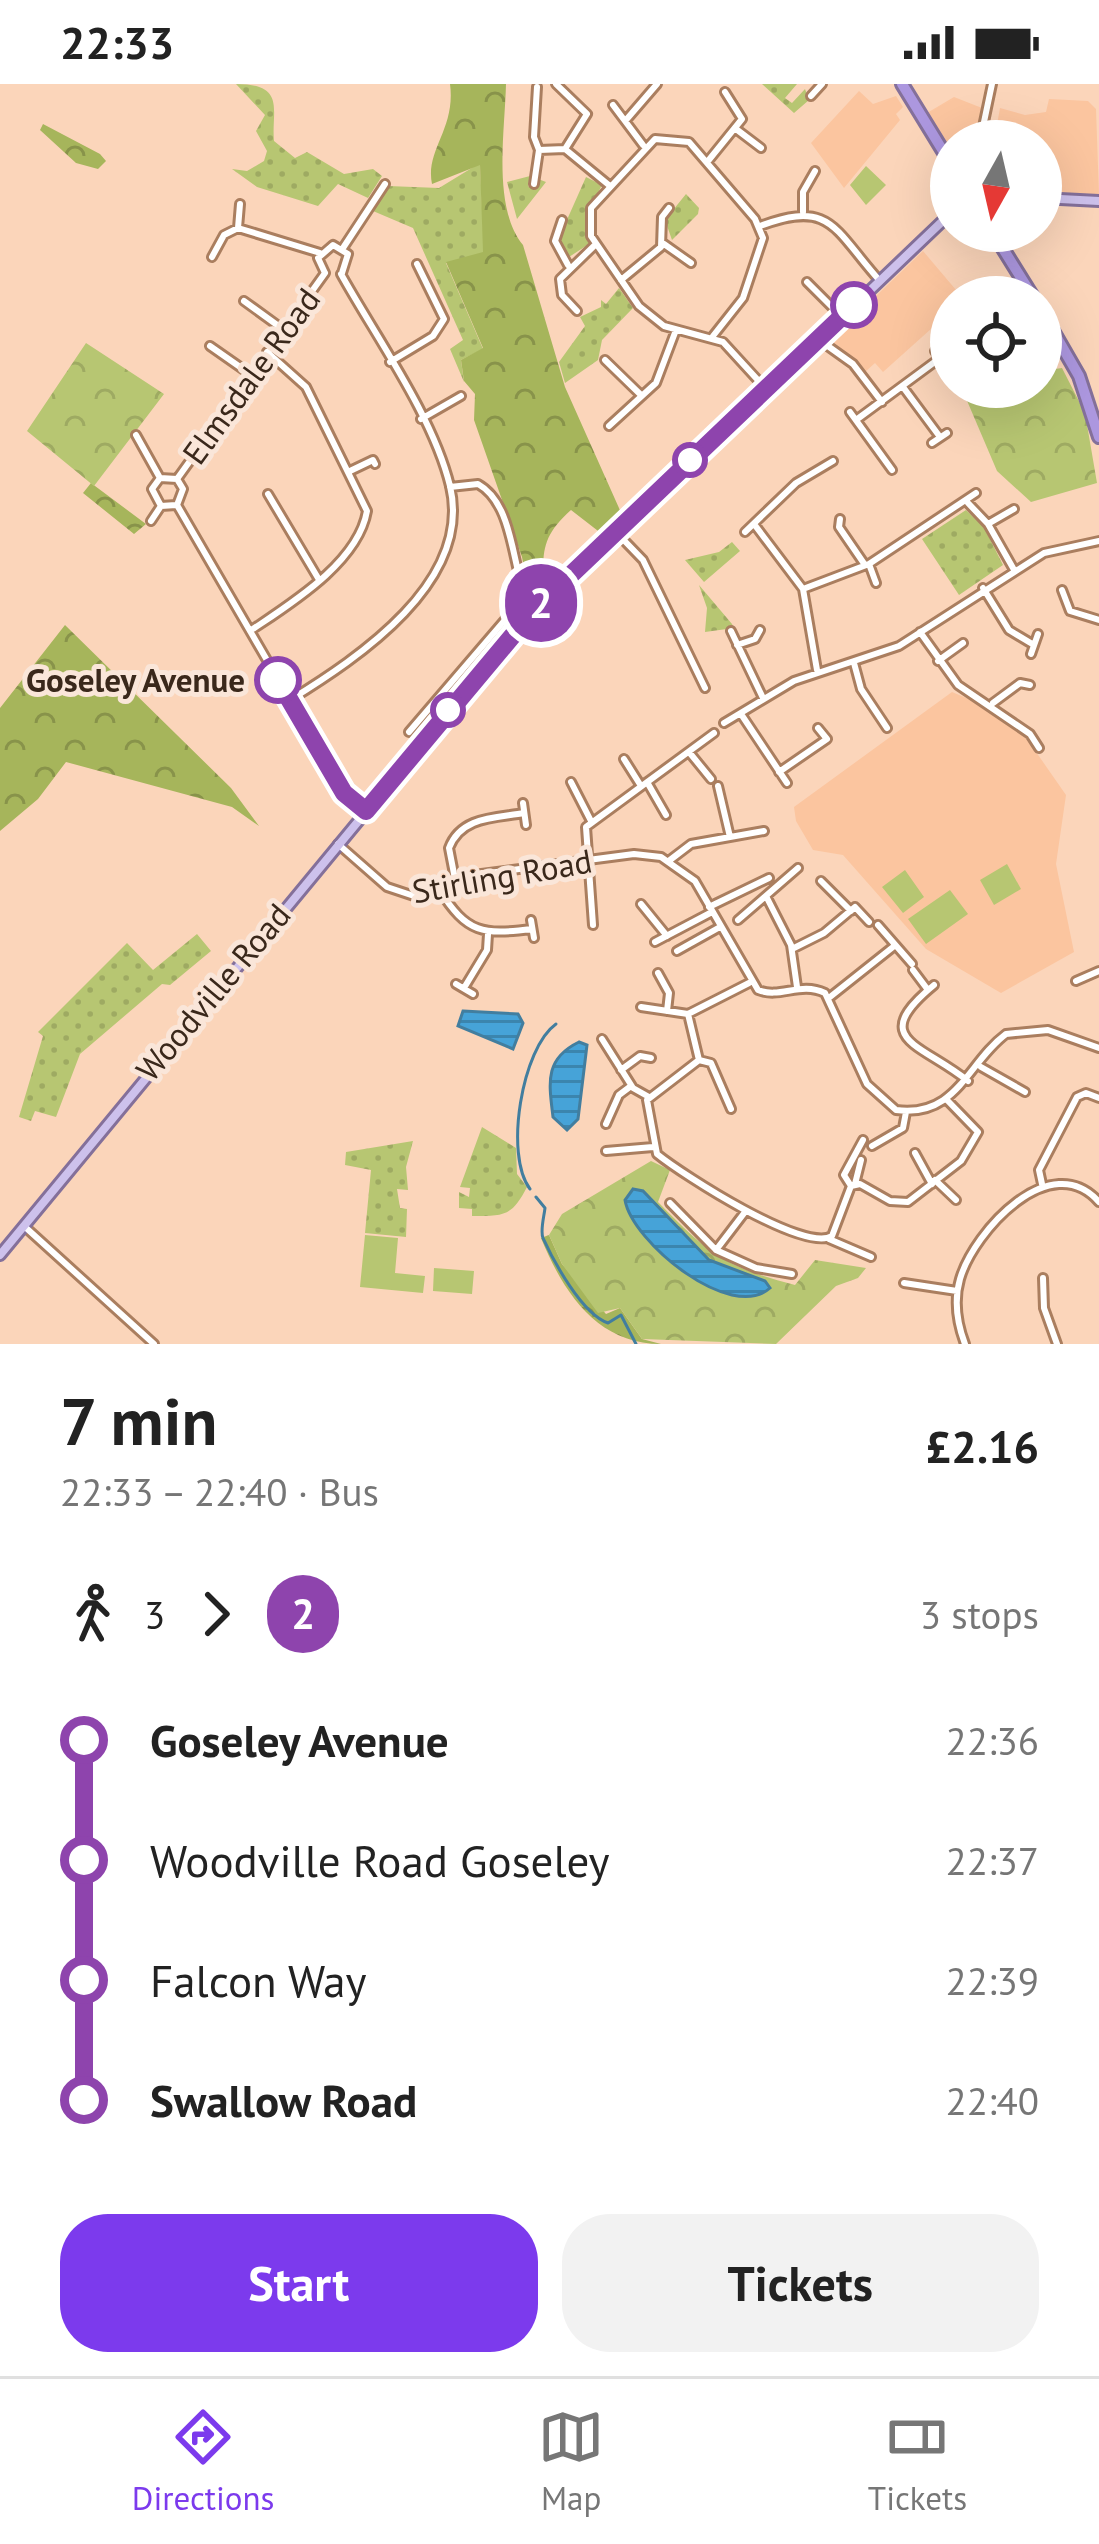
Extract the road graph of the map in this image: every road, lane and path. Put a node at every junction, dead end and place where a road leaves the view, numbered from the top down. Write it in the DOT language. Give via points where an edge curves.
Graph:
graph roads {
  1 [pos="556,84"];
  2 [pos="657,84"];
  3 [pos="822,84"];
  4 [pos="902,84"];
  5 [pos="992,84"];
  6 [pos="537,87"];
  7 [pos="725,92"];
  8 [pos="811,96"];
  9 [pos="614,105"];
  10 [pos="626,120"];
  11 [pos="984,120"];
  12 [pos="736,129"];
  13 [pos="930,130"];
  14 [pos="644,146"];
  15 [pos="760,148"];
  16 [pos="565,149"];
  17 [pos="538,150"];
  18 [pos="708,161"];
  19 [pos="815,171"];
  20 [pos="385,184"];
  21 [pos="534,184"];
  22 [pos="610,186"];
  23 [pos="1062,199"];
  24 [pos="1099,202"];
  25 [pos="240,204"];
  26 [pos="669,208"];
  27 [pos="803,212"];
  28 [pos="562,220"];
  29 [pos="760,226"];
  30 [pos="238,228"];
  31 [pos="930,233"];
  32 [pos="596,244"];
  33 [pos="663,244"];
  34 [pos="343,248"];
  35 [pos="320,253"];
  36 [pos="212,256"];
  37 [pos="691,262"];
  38 [pos="416,264"];
  39 [pos="569,266"];
  40 [pos="325,274"];
  41 [pos="341,274"];
  42 [pos="621,280"];
  43 [pos="880,280"];
  44 [pos="807,283"];
  45 [pos="244,301"];
  46 [pos="577,311"];
  47 [pos="842,316"];
  48 [pos="676,330"];
  49 [pos="284,331"];
  50 [pos="713,336"];
  51 [pos="818,339"];
  52 [pos="209,346"];
  53 [pos="1062,346"];
  54 [pos="267,352"];
  55 [pos="605,360"];
  56 [pos="390,362"];
  57 [pos="930,362"];
  58 [pos="250,374"];
  59 [pos="903,387"];
  60 [pos="766,388"];
  61 [pos="461,396"];
  62 [pos="642,396"];
  63 [pos="882,402"];
  64 [pos="850,412"];
  65 [pos="421,419"];
  66 [pos="856,420"];
  67 [pos="609,426"];
  68 [pos="1098,429"];
  69 [pos="136,435"];
  70 [pos="939,438"];
  71 [pos="833,460"];
  72 [pos="375,464"];
  73 [pos="892,470"];
  74 [pos="350,471"];
  75 [pos="160,478"];
  76 [pos="177,479"];
  77 [pos="450,488"];
  78 [pos="268,494"];
  79 [pos="976,494"];
  80 [pos="968,502"];
  81 [pos="176,505"];
  82 [pos="161,506"];
  83 [pos="1015,509"];
  84 [pos="840,519"];
  85 [pos="151,521"];
  86 [pos="754,524"];
  87 [pos="988,524"];
  88 [pos="616,531"];
  89 [pos="745,532"];
  90 [pos="1099,541"];
  91 [pos="867,564"];
  92 [pos="1012,568"];
  93 [pos="319,579"];
  94 [pos="876,583"];
  95 [pos="983,588"];
  96 [pos="803,590"];
  97 [pos="1063,590"];
  98 [pos="534,610"];
  99 [pos="1099,620"];
  100 [pos="522,622"];
  101 [pos="760,630"];
  102 [pos="250,631"];
  103 [pos="731,631"];
  104 [pos="920,632"];
  105 [pos="1038,634"];
  106 [pos="963,643"];
  107 [pos="737,645"];
  108 [pos="938,661"];
  109 [pos="854,663"];
  110 [pos="818,671"];
  111 [pos="1030,685"];
  112 [pos="705,688"];
  113 [pos="763,698"];
  114 [pos="885,699"];
  115 [pos="290,700"];
  116 [pos="992,704"];
  117 [pos="874,705"];
  118 [pos="741,714"];
  119 [pos="418,722"];
  120 [pos="724,723"];
  121 [pos="818,728"];
  122 [pos="887,728"];
  123 [pos="409,732"];
  124 [pos="430,732"];
  125 [pos="714,734"];
  126 [pos="1039,748"];
  127 [pos="689,752"];
  128 [pos="624,759"];
  129 [pos="779,772"];
  130 [pos="571,782"];
  131 [pos="643,783"];
  132 [pos="787,783"];
  133 [pos="523,803"];
  134 [pos="366,811"];
  135 [pos="524,813"];
  136 [pos="666,815"];
  137 [pos="591,821"];
  138 [pos="526,825"];
  139 [pos="764,831"];
  140 [pos="730,837"];
  141 [pos="338,844"];
  142 [pos="670,860"];
  143 [pos="587,861"];
  144 [pos="798,868"];
  145 [pos="769,878"];
  146 [pos="455,879"];
  147 [pos="820,881"];
  148 [pos="439,890"];
  149 [pos="767,898"];
  150 [pos="641,904"];
  151 [pos="711,909"];
  152 [pos="850,911"];
  153 [pos="738,920"];
  154 [pos="593,925"];
  155 [pos="720,927"];
  156 [pos="532,929"];
  157 [pos="488,934"];
  158 [pos="667,936"];
  159 [pos="655,942"];
  160 [pos="893,947"];
  161 [pos="792,949"];
  162 [pos="677,950"];
  163 [pos="1099,971"];
  164 [pos="658,973"];
  165 [pos="1073,981"];
  166 [pos="750,983"];
  167 [pos="797,987"];
  168 [pos="473,994"];
  169 [pos="829,998"];
  170 [pos="641,1006"];
  171 [pos="667,1011"];
  172 [pos="688,1014"];
  173 [pos="602,1040"];
  174 [pos="1099,1048"];
  175 [pos="651,1058"];
  176 [pos="699,1060"];
  177 [pos="980,1066"];
  178 [pos="621,1070"];
  179 [pos="968,1081"];
  180 [pos="631,1085"];
  181 [pos="1024,1092"];
  182 [pos="649,1097"];
  183 [pos="1099,1098"];
  184 [pos="947,1100"];
  185 [pos="731,1109"];
  186 [pos="906,1112"];
  187 [pos="606,1124"];
  188 [pos="863,1140"];
  189 [pos="872,1146"];
  190 [pos="653,1147"];
  191 [pos="606,1151"];
  192 [pos="915,1153"];
  193 [pos="861,1160"];
  194 [pos="934,1182"];
  195 [pos="1042,1184"];
  196 [pos="853,1185"];
  197 [pos="1097,1196"];
  198 [pos="956,1200"];
  199 [pos="670,1203"];
  200 [pos="745,1212"];
  201 [pos="23,1226"];
  202 [pos="829,1239"];
  203 [pos="716,1250"];
  204 [pos="0,1256"];
  205 [pos="871,1257"];
  206 [pos="791,1274"];
  207 [pos="1043,1278"];
  208 [pos="904,1283"];
  209 [pos="957,1291"];
  210 [pos="154,1344"];
  211 [pos="965,1344"];
  212 [pos="1057,1344"];
  1 -- 16 [label="street" via="587,114"];
  2 -- 10 [label="street"];
  3 -- 8 [label="street"];
  4 -- 13 [label="highway"];
  5 -- 11 [label="street"];
  6 -- 17 [label="street"];
  7 -- 12 [label="street" via="742,119"];
  9 -- 10 [label="street"];
  10 -- 14 [label="street"];
  12 -- 15 [label="street"];
  12 -- 18 [label="street"];
  14 -- 18 [label="street" via="675,137"];
  14 -- 22 [label="street"];
  16 -- 17 [label="street"];
  16 -- 22 [label="street"];
  17 -- 21 [label="street"];
  18 -- 29 [label="street"];
  19 -- 27 [label="street"];
  20 -- 34 [label="street"];
  22 -- 32 [label="street" via="591,208"];
  23 -- 24 [label="main road"];
  25 -- 30 [label="street"];
  26 -- 33 [label="street" via="658,224"];
  27 -- 29 [label="street"];
  27 -- 43 [label="street" via="827,224"];
  28 -- 39 [label="street" via="552,231"];
  29 -- 50 [label="street" via="747,289"];
  30 -- 35 [label="street"];
  30 -- 36 [label="street"];
  31 -- 43 [label="main road, Woodville Road"];
  32 -- 39 [label="street"];
  32 -- 42 [label="street"];
  33 -- 37 [label="street"];
  33 -- 42 [label="street"];
  34 -- 35 [label="street" via="333,244"];
  34 -- 41 [label="street" via="349,262"];
  35 -- 40 [label="street"];
  38 -- 56 [label="street" via="444,319 433,336"];
  39 -- 46 [label="street" via="560,286"];
  40 -- 41 [label="street"];
  40 -- 49 [label="street, Elmsdale Road"];
  41 -- 56 [label="street"];
  42 -- 48 [label="street" via="639,306"];
  43 -- 47 [label="main road, Woodville Road"];
  44 -- 47 [label="street"];
  45 -- 49 [label="street"];
  47 -- 51 [label="main road, Woodville Road"];
  48 -- 50 [label="street"];
  48 -- 62 [label="street" via="660,376"];
  49 -- 54 [label="street, Elmsdale Road"];
  50 -- 60 [label="street"];
  51 -- 60 [label="main road, Woodville Road"];
  51 -- 63 [label="street" via="853,364"];
  52 -- 58 [label="street"];
  53 -- 68 [label="highway"];
  54 -- 58 [label="street, Elmsdale Road"];
  54 -- 74 [label="street" via="306,387"];
  55 -- 62 [label="street"];
  56 -- 65 [label="street"];
  57 -- 59 [label="street"];
  58 -- 76 [label="street, Elmsdale Road"];
  59 -- 63 [label="street"];
  59 -- 70 [label="street"];
  60 -- 88 [label="main road, Woodville Road"];
  61 -- 65 [label="street"];
  62 -- 67 [label="street"];
  63 -- 66 [label="street"];
  64 -- 66 [label="street"];
  65 -- 77 [label="street"];
  66 -- 73 [label="street"];
  69 -- 75 [label="street"];
  71 -- 86 [label="street" via="820,461"];
  72 -- 74 [label="street"];
  74 -- 93 [label="street" via="366,502 365,523"];
  75 -- 76 [label="street"];
  75 -- 82 [label="street" via="152,496"];
  76 -- 81 [label="street" via="183,495"];
  77 -- 98 [label="street" via="478,484 491,494"];
  77 -- 115 [label="street" via="447,542 416,597 366,647"];
  78 -- 93 [label="street"];
  79 -- 80 [label="street"];
  80 -- 87 [label="street"];
  80 -- 91 [label="street"];
  81 -- 82 [label="street"];
  81 -- 102 [label="street"];
  82 -- 85 [label="street"];
  83 -- 87 [label="street"];
  84 -- 91 [label="street"];
  86 -- 89 [label="street"];
  86 -- 96 [label="street"];
  87 -- 92 [label="street"];
  88 -- 98 [label="main road, Woodville Road"];
  88 -- 112 [label="street" via="643,560"];
  90 -- 92 [label="street"];
  91 -- 94 [label="street"];
  91 -- 96 [label="street"];
  92 -- 95 [label="street"];
  93 -- 102 [label="street"];
  95 -- 104 [label="street"];
  95 -- 105 [label="street" via="1009,630 1032,649"];
  96 -- 110 [label="street"];
  97 -- 99 [label="street" via="1070,611"];
  98 -- 100 [label="main road, Woodville Road"];
  100 -- 119 [label="street" via="514,610"];
  100 -- 124 [label="main road, Woodville Road"];
  101 -- 107 [label="street"];
  102 -- 115 [label="street"];
  103 -- 107 [label="street"];
  104 -- 108 [label="street"];
  104 -- 109 [label="street"];
  106 -- 108 [label="street"];
  107 -- 113 [label="street"];
  108 -- 116 [label="street" via="958,685"];
  109 -- 110 [label="street"];
  109 -- 117 [label="street"];
  110 -- 113 [label="street"];
  111 -- 116 [label="street" via="1019,683"];
  113 -- 118 [label="street"];
  114 -- 117 [label="street"];
  115 -- 134 [label="street" via="344,793"];
  116 -- 126 [label="street"];
  117 -- 122 [label="street"];
  118 -- 120 [label="street"];
  118 -- 129 [label="street"];
  119 -- 123 [label="street"];
  119 -- 124 [label="street"];
  121 -- 129 [label="street" via="827,739"];
  124 -- 134 [label="main road, Woodville Road"];
  125 -- 127 [label="street"];
  127 -- 131 [label="street"];
  127 -- 140 [label="street" via="714,783"];
  128 -- 131 [label="street"];
  129 -- 132 [label="street"];
  130 -- 137 [label="street"];
  131 -- 136 [label="street"];
  131 -- 137 [label="street"];
  133 -- 135 [label="street"];
  134 -- 141 [label="main road, Woodville Road"];
  135 -- 138 [label="street"];
  135 -- 146 [label="street" via="460,830 449,848"];
  137 -- 143 [label="street"];
  139 -- 140 [label="street"];
  140 -- 142 [label="street" via="691,844"];
  141 -- 148 [label="street, Stirling Road" via="399,893"];
  141 -- 201 [label="main road, Woodville Road"];
  142 -- 143 [label="street, Stirling Road" via="634,854"];
  142 -- 151 [label="street"];
  143 -- 146 [label="street, Stirling Road"];
  143 -- 154 [label="street"];
  144 -- 149 [label="street"];
  145 -- 151 [label="street"];
  146 -- 148 [label="street, Stirling Road"];
  147 -- 152 [label="street"];
  148 -- 157 [label="street" via="467,924"];
  149 -- 153 [label="street"];
  149 -- 161 [label="street"];
  150 -- 158 [label="street"];
  151 -- 155 [label="street"];
  151 -- 158 [label="street"];
  152 -- 160 [label="street" via="856,907"];
  152 -- 161 [label="street"];
  155 -- 162 [label="street"];
  155 -- 166 [label="street"];
  156 -- 157 [label="street"];
  157 -- 168 [label="street" via="485,955 460,986"];
  158 -- 159 [label="street"];
  160 -- 169 [label="street"];
  160 -- 179 [label="street" via="931,988 901,1015 910,1044"];
  161 -- 167 [label="street"];
  163 -- 165 [label="street"];
  164 -- 171 [label="street" via="669,993"];
  166 -- 167 [label="street" via="768,994"];
  166 -- 172 [label="street"];
  167 -- 169 [label="street"];
  169 -- 186 [label="street" via="867,1084 880,1102"];
  170 -- 171 [label="street"];
  171 -- 172 [label="street"];
  172 -- 176 [label="street"];
  173 -- 178 [label="street"];
  174 -- 177 [label="street" via="1048,1030 1016,1031 1000,1037"];
  175 -- 178 [label="street"];
  176 -- 182 [label="street"];
  176 -- 185 [label="street" via="711,1064"];
  177 -- 179 [label="street"];
  177 -- 181 [label="street"];
  178 -- 180 [label="street"];
  179 -- 184 [label="street"];
  180 -- 182 [label="street"];
  180 -- 187 [label="street"];
  182 -- 190 [label="street"];
  183 -- 195 [label="street" via="1077,1096 1039,1170"];
  184 -- 186 [label="street"];
  184 -- 194 [label="street" via="979,1137"];
  186 -- 189 [label="street" via="903,1128"];
  188 -- 196 [label="street" via="844,1175"];
  190 -- 191 [label="street"];
  190 -- 200 [label="street"];
  192 -- 194 [label="street"];
  193 -- 196 [label="street"];
  194 -- 196 [label="street" via="899,1203"];
  194 -- 198 [label="street"];
  195 -- 197 [label="street" via="1072,1183"];
  195 -- 209 [label="street" via="979,1244"];
  196 -- 202 [label="street"];
  199 -- 203 [label="street"];
  200 -- 202 [label="street"];
  200 -- 203 [label="street"];
  201 -- 204 [label="main road, Woodville Road"];
  201 -- 210 [label="street"];
  202 -- 205 [label="street"];
  203 -- 206 [label="street"];
  207 -- 212 [label="street"];
  208 -- 209 [label="street"];
  209 -- 211 [label="street"];
}
